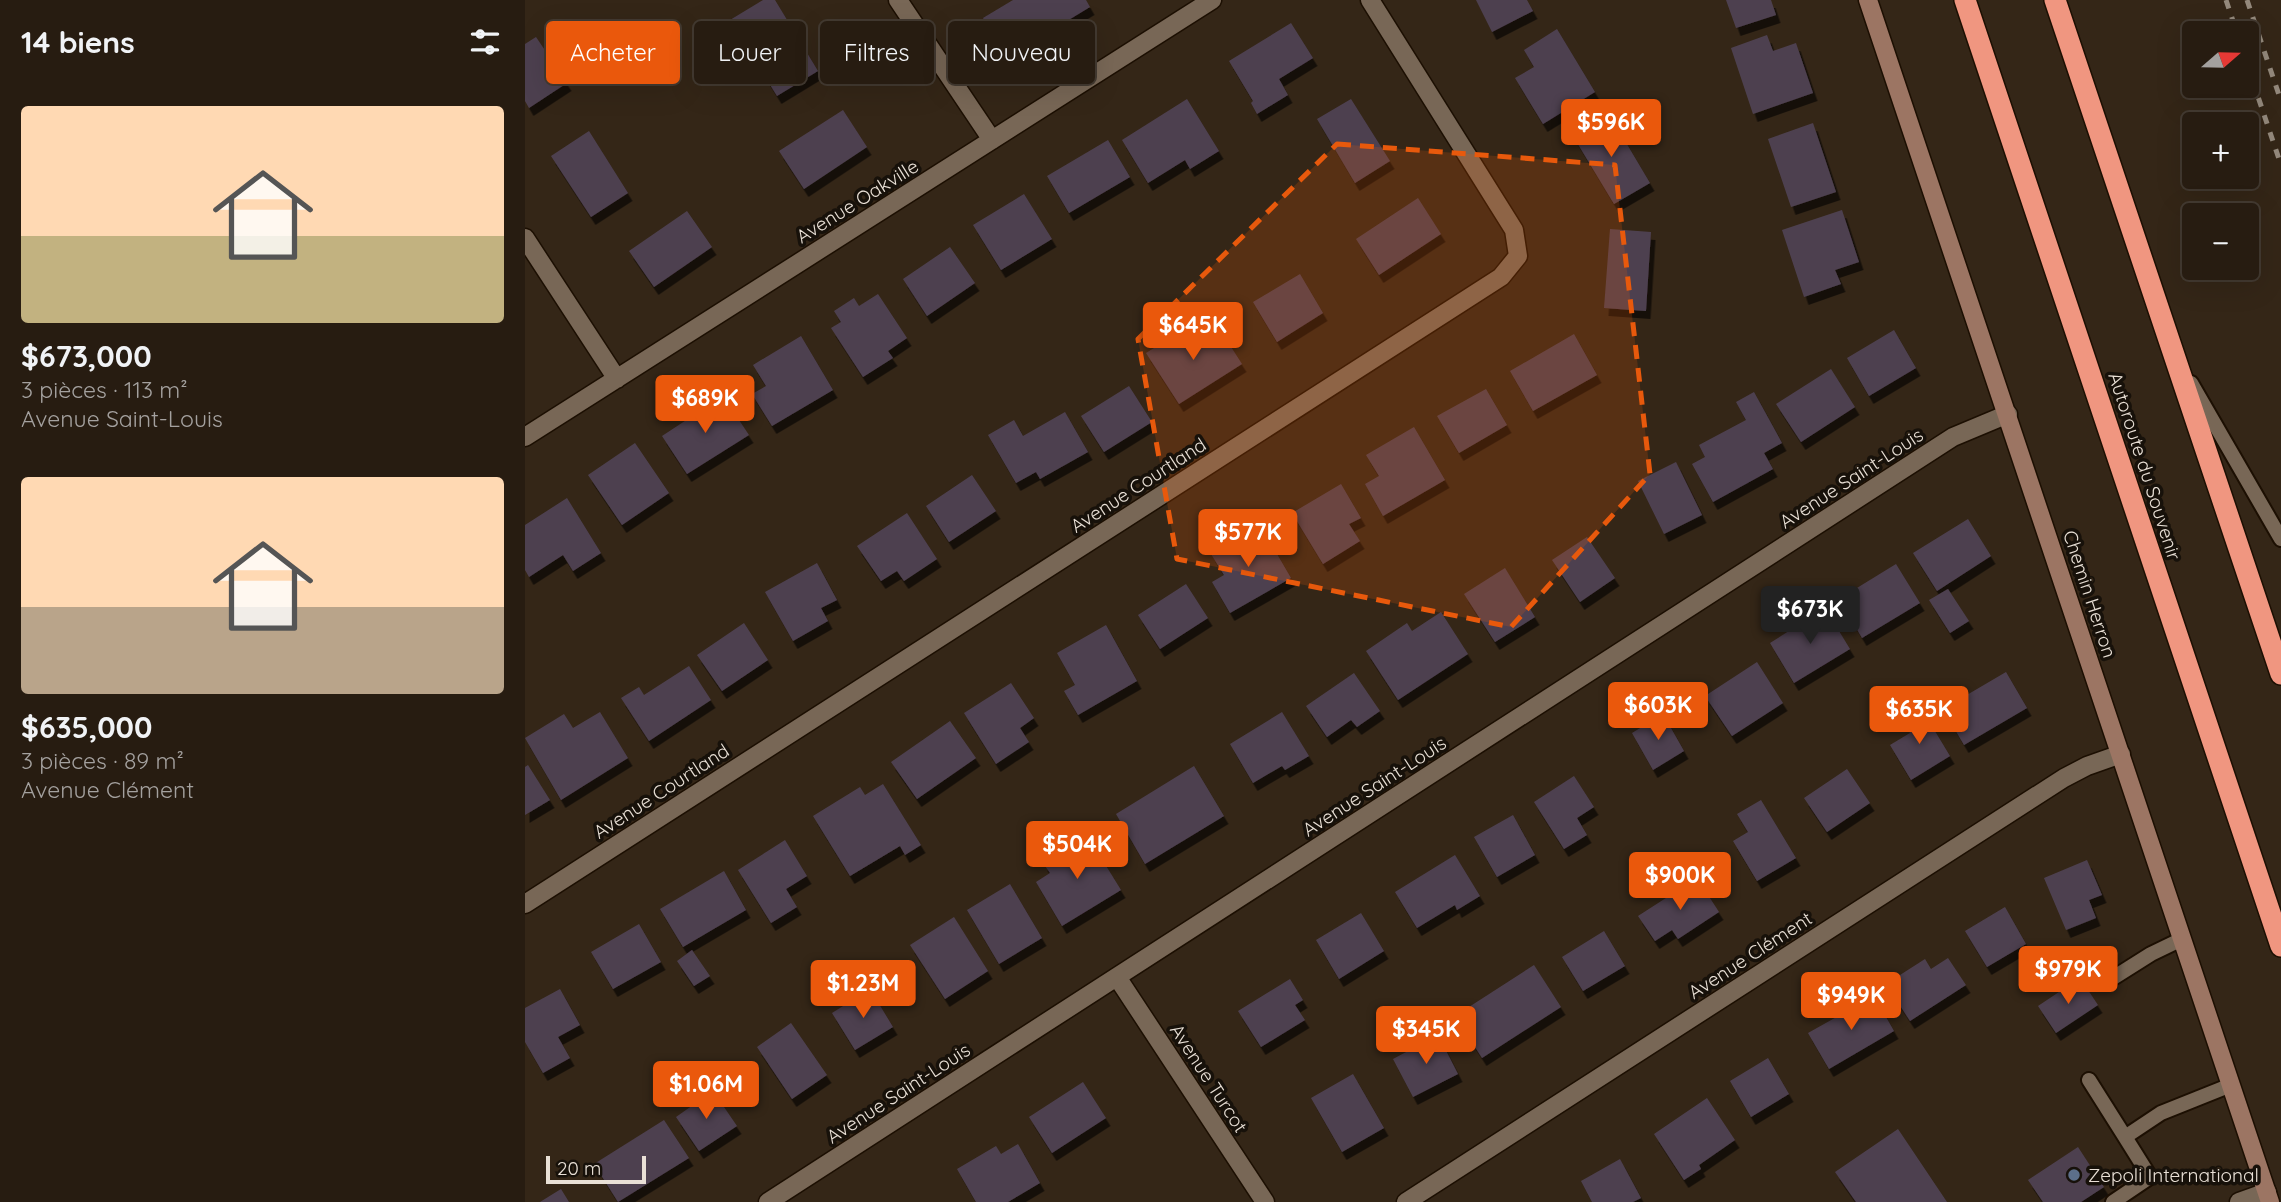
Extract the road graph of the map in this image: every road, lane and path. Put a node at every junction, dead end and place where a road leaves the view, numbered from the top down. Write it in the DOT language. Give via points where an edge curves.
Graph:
graph roads {
  1 [pos="898,0"];
  2 [pos="1212,0"];
  3 [pos="1370,0"];
  4 [pos="1868,0"];
  5 [pos="1965,0"];
  6 [pos="2055,0"];
  7 [pos="992,140"];
  8 [pos="525,238"];
  9 [pos="2175,355"];
  10 [pos="617,379"];
  11 [pos="2008,414"];
  12 [pos="525,437"];
  13 [pos="2281,540"];
  14 [pos="2281,674"];
  15 [pos="2121,754"];
  16 [pos="525,904"];
  17 [pos="2182,939"];
  18 [pos="2281,946"];
  19 [pos="1117,977"];
  20 [pos="2105,984"];
  21 [pos="2089,1080"];
  22 [pos="2231,1085"];
  23 [pos="2125,1137"];
  24 [pos="2268,1197"];
  25 [pos="768,1202"];
  26 [pos="1265,1202"];
  27 [pos="1406,1202"];
  28 [pos="2113,1202"];
  29 [pos="2239,1202"];
  1 -- 7 [label="street"];
  2 -- 7 [label="street, Avenue Oakville"];
  3 -- 16 [label="street, Avenue Courtland" via="1514,230 1518,256 1501,277"];
  4 -- 11 [label="main road, Chemin Herron"];
  5 -- 18 [label="highway, Autoroute du Souvenir"];
  6 -- 9 [label="highway"];
  7 -- 10 [label="street, Avenue Oakville"];
  8 -- 10 [label="street"];
  9 -- 13 [label="lane"];
  9 -- 14 [label="highway"];
  10 -- 12 [label="street, Avenue Oakville"];
  11 -- 15 [label="main road, Chemin Herron"];
  11 -- 19 [label="street, Avenue Saint-Louis" via="1953,437"];
  15 -- 17 [label="main road, Chemin Herron"];
  15 -- 27 [label="street, Avenue Clément" via="2064,778"];
  17 -- 20 [label="lane"];
  17 -- 22 [label="main road, Chemin Herron"];
  19 -- 25 [label="street, Avenue Saint-Louis"];
  19 -- 26 [label="street, Avenue Turcot"];
  21 -- 23 [label="lane"];
  22 -- 23 [label="lane" via="2161,1113"];
  22 -- 24 [label="main road, Chemin Herron"];
  23 -- 28 [label="lane" via="2150,1177"];
  24 -- 29 [label="street"];
}
